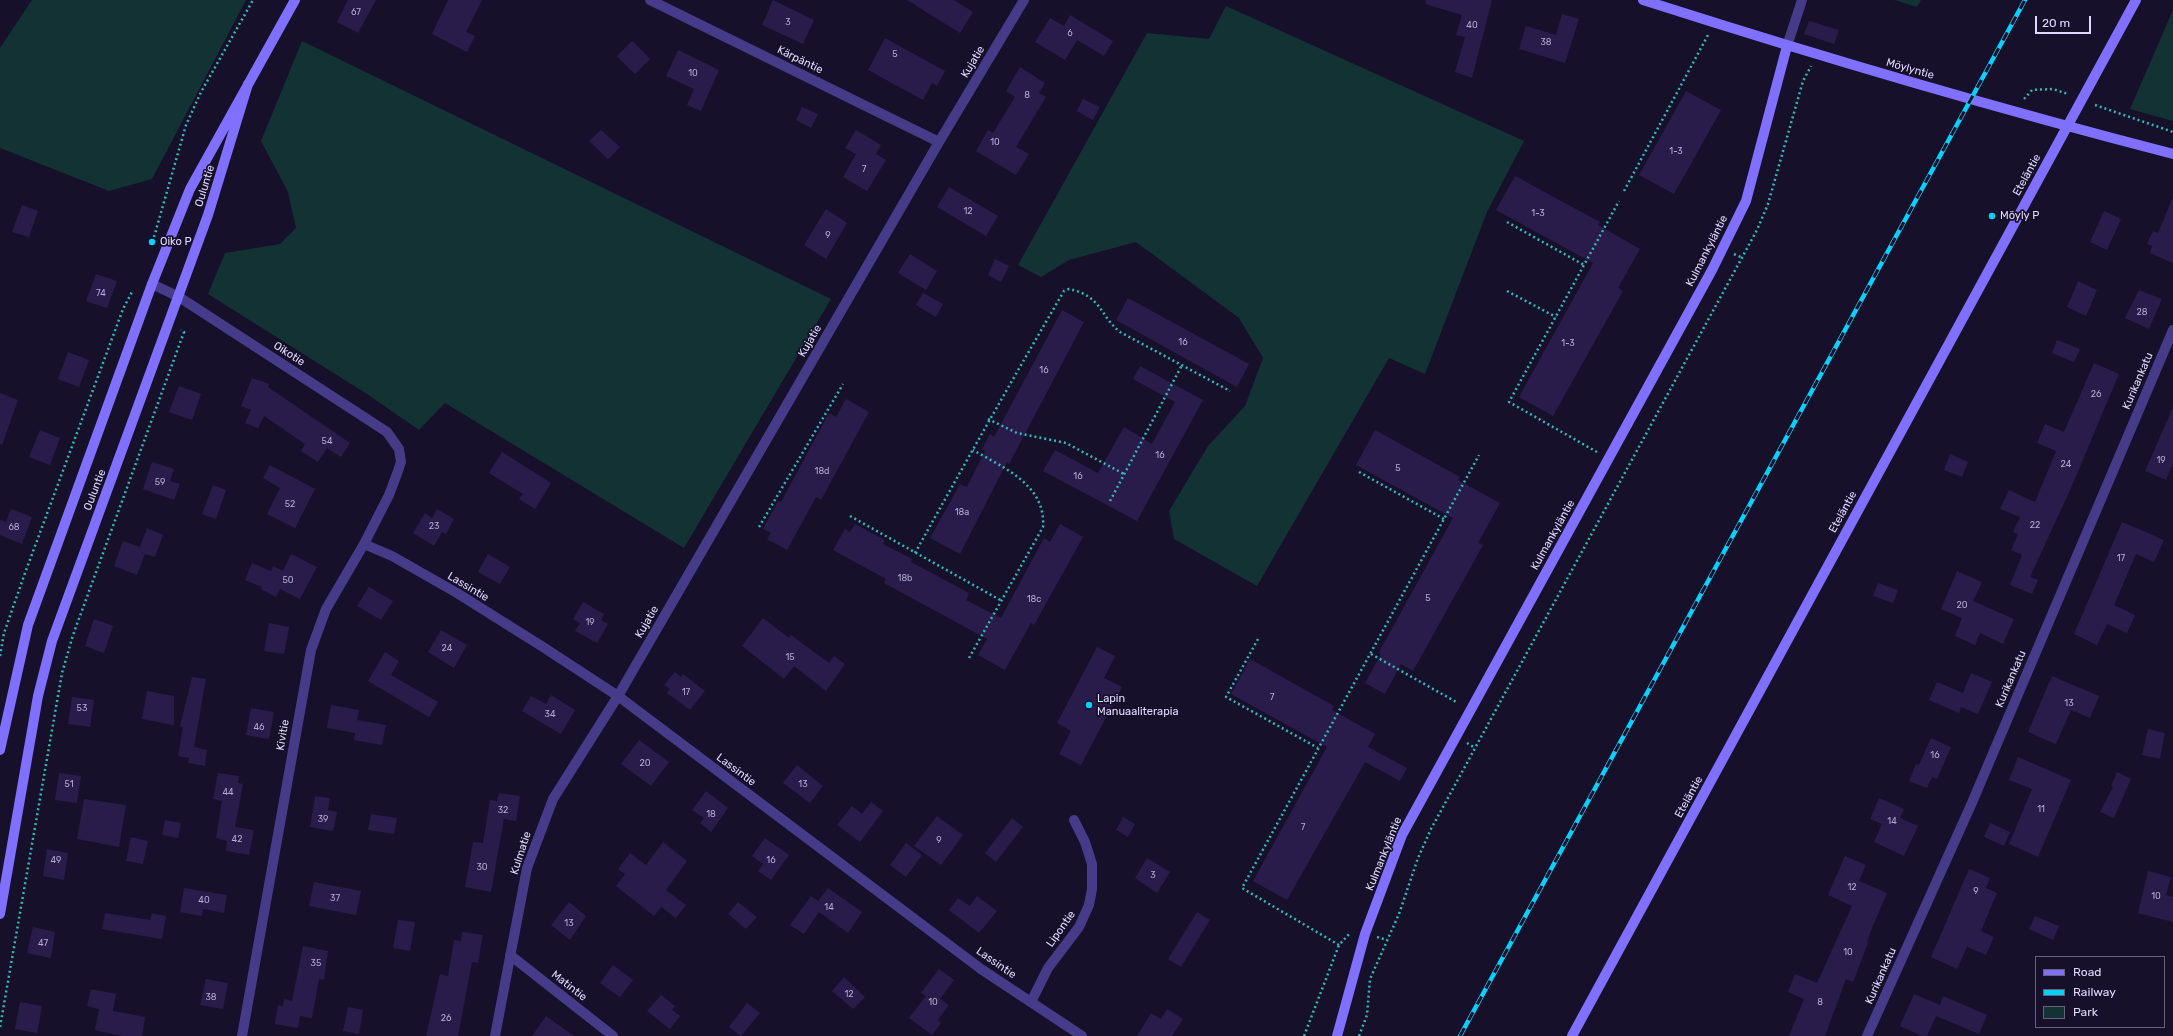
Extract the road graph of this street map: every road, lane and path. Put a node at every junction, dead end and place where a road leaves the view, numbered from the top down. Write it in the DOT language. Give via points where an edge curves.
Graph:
graph roads {
  1 [pos="253,0"];
  2 [pos="295,0"];
  3 [pos="650,0"];
  4 [pos="1024,0"];
  5 [pos="1643,0"];
  6 [pos="1802,0"];
  7 [pos="2136,0"];
  8 [pos="1715,23"];
  9 [pos="1787,46"];
  10 [pos="1816,55"];
  11 [pos="248,84"];
  12 [pos="2067,126"];
  13 [pos="940,142"];
  14 [pos="2173,154"];
  15 [pos="1624,191"];
  16 [pos="1619,201"];
  17 [pos="1507,222"];
  18 [pos="152,242"];
  19 [pos="1584,265"];
  20 [pos="136,284"];
  21 [pos="152,284"];
  22 [pos="1507,291"];
  23 [pos="179,297"];
  24 [pos="123,309"];
  25 [pos="141,316"];
  26 [pos="1556,317"];
  27 [pos="167,326"];
  28 [pos="2173,330"];
  29 [pos="1182,365"];
  30 [pos="843,384"];
  31 [pos="1230,391"];
  32 [pos="988,419"];
  33 [pos="973,450"];
  34 [pos="1479,455"];
  35 [pos="401,456"];
  36 [pos="1608,459"];
  37 [pos="1359,472"];
  38 [pos="1124,474"];
  39 [pos="1110,501"];
  40 [pos="850,516"];
  41 [pos="1444,519"];
  42 [pos="759,527"];
  43 [pos="364,544"];
  44 [pos="915,553"];
  45 [pos="1002,601"];
  46 [pos="1258,639"];
  47 [pos="1371,654"];
  48 [pos="0,656"];
  49 [pos="969,658"];
  50 [pos="618,696"];
  51 [pos="1471,710"];
  52 [pos="1318,748"];
  53 [pos="0,750"];
  54 [pos="1074,820"];
  55 [pos="0,914"];
  56 [pos="1365,934"];
  57 [pos="1339,946"];
  58 [pos="510,955"];
  59 [pos="1031,1002"];
  60 [pos="0,1028"];
  61 [pos="242,1036"];
  62 [pos="495,1036"];
  63 [pos="613,1036"];
  64 [pos="1082,1036"];
  65 [pos="1304,1036"];
  66 [pos="1337,1036"];
  67 [pos="1359,1036"];
  68 [pos="1572,1036"];
  69 [pos="1867,1036"];
  1 -- 18 [label="path" via="201,92 186,125"];
  2 -- 11 [label="main road, Ouluntie"];
  3 -- 13 [label="street, Kärpäntie"];
  4 -- 13 [label="street, Kujatie"];
  5 -- 8 [label="main road, Möylyntie"];
  6 -- 9 [label="street"];
  7 -- 12 [label="main road, Eteläntie"];
  8 -- 9 [label="main road, Möylyntie"];
  8 -- 15 [label="path"];
  9 -- 10 [label="main road, Möylyntie"];
  9 -- 36 [label="main road, Kulmankyläntie" via="1746,201 1712,270"];
  10 -- 12 [label="main road, Möylyntie"];
  10 -- 67 [label="path" via="1803,82 1768,204 1757,230 1435,822 1418,858 1399,914 1370,979 1367,1015"];
  11 -- 21 [label="main road, Ouluntie" via="190,189"];
  11 -- 23 [label="main road, Ouluntie" via="208,215"];
  12 -- 14 [label="main road, Möylyntie"];
  12 -- 68 [label="main road, Eteläntie"];
  13 -- 50 [label="street, Kujatie"];
  16 -- 19 [label="path"];
  17 -- 19 [label="path"];
  19 -- 26 [label="path"];
  20 -- 24 [label="path"];
  21 -- 23 [label="street, Oikotie"];
  21 -- 25 [label="main road, Ouluntie"];
  22 -- 26 [label="path"];
  23 -- 27 [label="main road, Ouluntie"];
  23 -- 35 [label="street, Oikotie" via="387,432"];
  24 -- 25 [label="path"];
  24 -- 48 [label="path" via="25,573 4,633"];
  25 -- 53 [label="main road, Ouluntie" via="28,625"];
  26 -- 36 [label="path" via="1509,402"];
  27 -- 55 [label="main road, Ouluntie" via="52,640 31,733"];
  27 -- 60 [label="path" via="184,332 73,635 61,678"];
  28 -- 69 [label="street, Kurikankatu" via="1971,805"];
  29 -- 31 [label="path"];
  29 -- 32 [label="path" via="1120,332 1098,303 1079,291 1069,289 1064,291"];
  29 -- 38 [label="path"];
  30 -- 42 [label="path"];
  32 -- 33 [label="path"];
  32 -- 38 [label="path" via="1017,433 1066,443"];
  33 -- 44 [label="path"];
  33 -- 45 [label="path" via="1022,479 1036,495 1044,514 1043,527"];
  34 -- 41 [label="path"];
  35 -- 43 [label="street, Kivitie" via="389,495"];
  36 -- 51 [label="main road, Kulmankyläntie"];
  37 -- 41 [label="path"];
  38 -- 39 [label="path"];
  40 -- 44 [label="path"];
  41 -- 47 [label="path"];
  43 -- 50 [label="street, Lassintie" via="392,556 457,594"];
  43 -- 61 [label="street, Kivitie" via="326,609 310,650"];
  44 -- 45 [label="path"];
  45 -- 49 [label="path"];
  46 -- 52 [label="path" via="1226,697"];
  47 -- 51 [label="path"];
  47 -- 52 [label="path"];
  50 -- 58 [label="street, Kulmatie" via="553,800 527,868"];
  50 -- 59 [label="street, Lassintie" via="981,969"];
  51 -- 56 [label="main road, Kulmankyläntie" via="1402,835"];
  52 -- 57 [label="path" via="1242,888"];
  54 -- 59 [label="street, Lipontie" via="1092,864 1089,905 1079,928 1048,968"];
  56 -- 57 [label="path" via="1352,931"];
  56 -- 66 [label="main road, Kulmankyläntie"];
  57 -- 65 [label="path"];
  58 -- 62 [label="street, Kulmatie"];
  58 -- 63 [label="street, Matintie"];
  59 -- 64 [label="street, Lassintie"];
}
